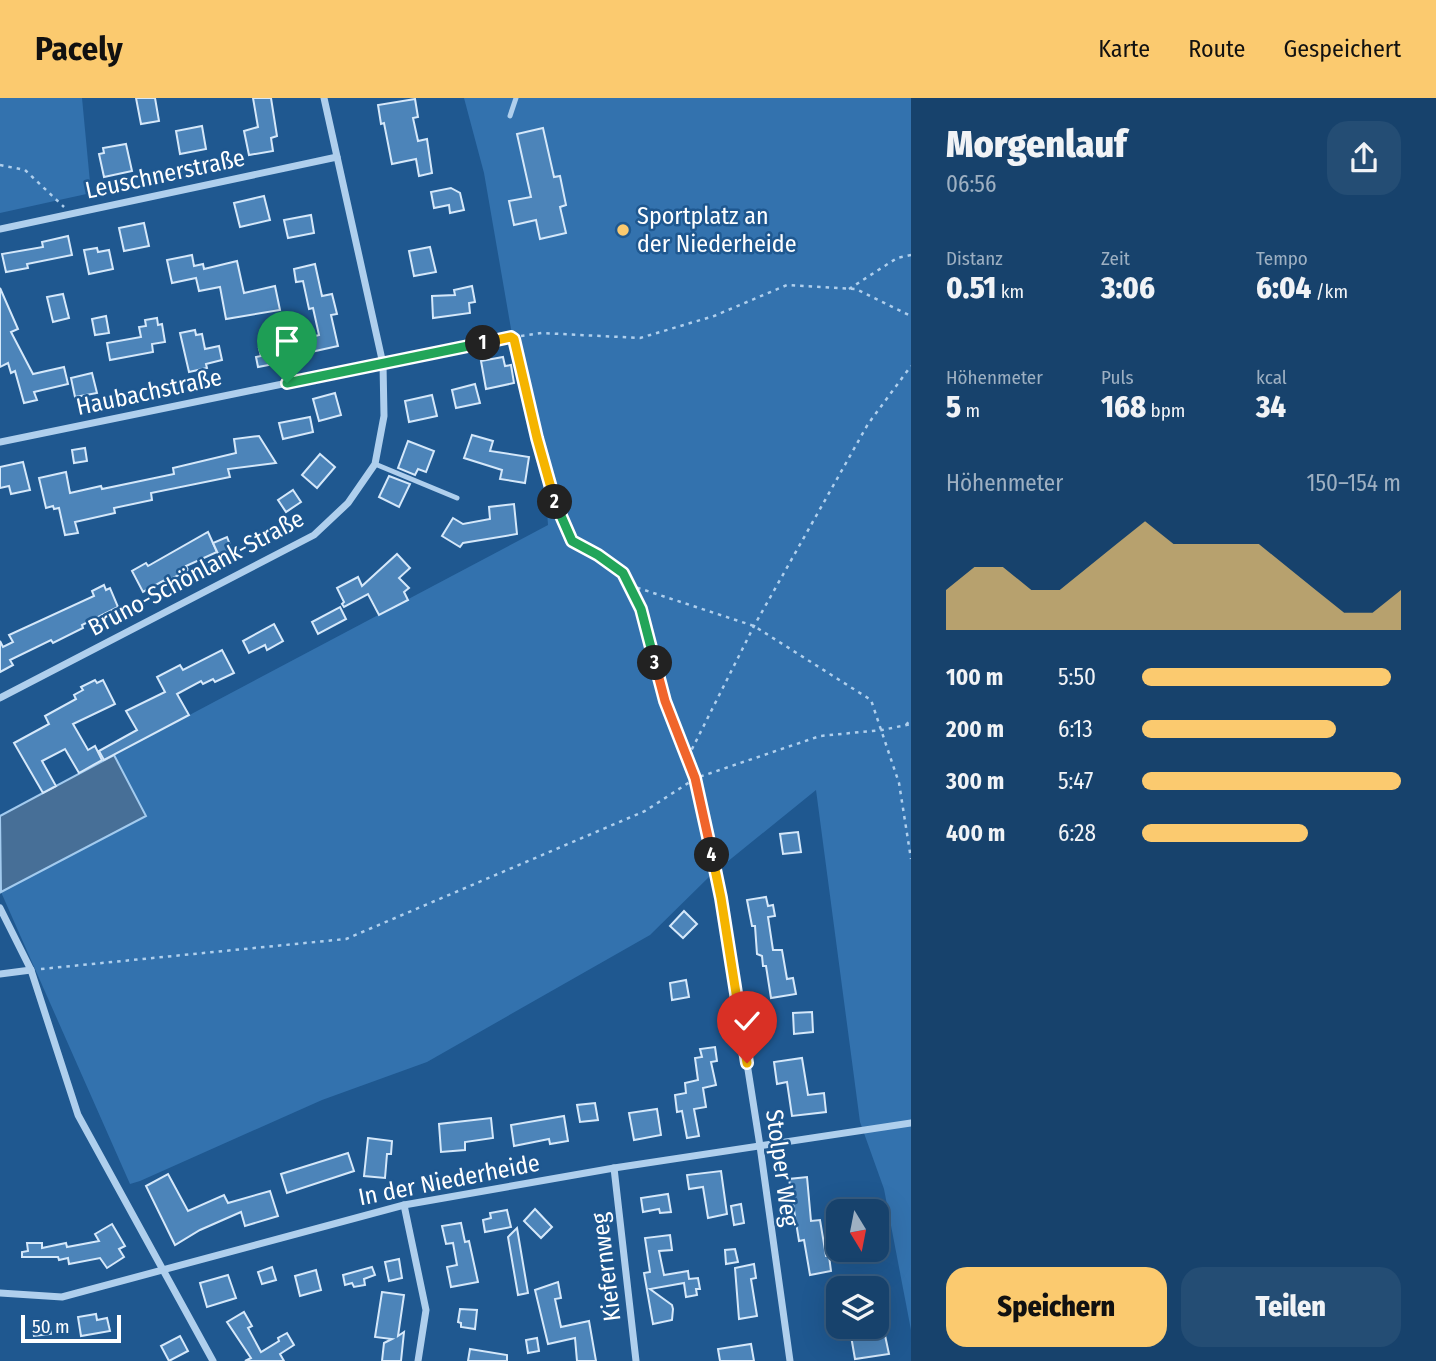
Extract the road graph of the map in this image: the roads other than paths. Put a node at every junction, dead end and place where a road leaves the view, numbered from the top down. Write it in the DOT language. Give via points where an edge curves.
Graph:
graph roads {
  1 [pos="324,98"];
  2 [pos="516,98"];
  3 [pos="510,116"];
  4 [pos="337,157"];
  5 [pos="0,229"];
  6 [pos="511,337"];
  7 [pos="383,364"];
  8 [pos="0,441"];
  9 [pos="375,464"];
  10 [pos="457,498"];
  11 [pos="0,698"];
  12 [pos="721,898"];
  13 [pos="0,908"];
  14 [pos="31,970"];
  15 [pos="0,974"];
  16 [pos="911,1122"];
  17 [pos="760,1146"];
  18 [pos="614,1168"];
  19 [pos="404,1205"];
  20 [pos="162,1269"];
  21 [pos="0,1293"];
  22 [pos="213,1361"];
  23 [pos="418,1361"];
  24 [pos="636,1361"];
  25 [pos="790,1361"];
  1 -- 4 [label="street, Bruno-Schönlank-Straße"];
  2 -- 3 [label="lane"];
  4 -- 5 [label="street, Leuschnerstraße"];
  4 -- 7 [label="street, Bruno-Schönlank-Straße"];
  6 -- 7 [label="street, Haubachstraße"];
  7 -- 8 [label="street, Haubachstraße"];
  7 -- 9 [label="street, Bruno-Schönlank-Straße" via="384,416"];
  9 -- 10 [label="lane"];
  9 -- 11 [label="street, Bruno-Schönlank-Straße" via="348,503 314,535"];
  12 -- 17 [label="street, Stolper Weg"];
  13 -- 14 [label="street"];
  14 -- 15 [label="street"];
  14 -- 20 [label="street" via="78,1115"];
  16 -- 17 [label="street, In der Niederheide"];
  17 -- 18 [label="street, In der Niederheide"];
  17 -- 25 [label="street, Stolper Weg"];
  18 -- 19 [label="street, In der Niederheide"];
  18 -- 24 [label="street, Kiefernweg"];
  19 -- 20 [label="street, In der Niederheide"];
  19 -- 23 [label="street" via="426,1310"];
  20 -- 21 [label="street, In der Niederheide" via="62,1297"];
  20 -- 22 [label="street"];
}
